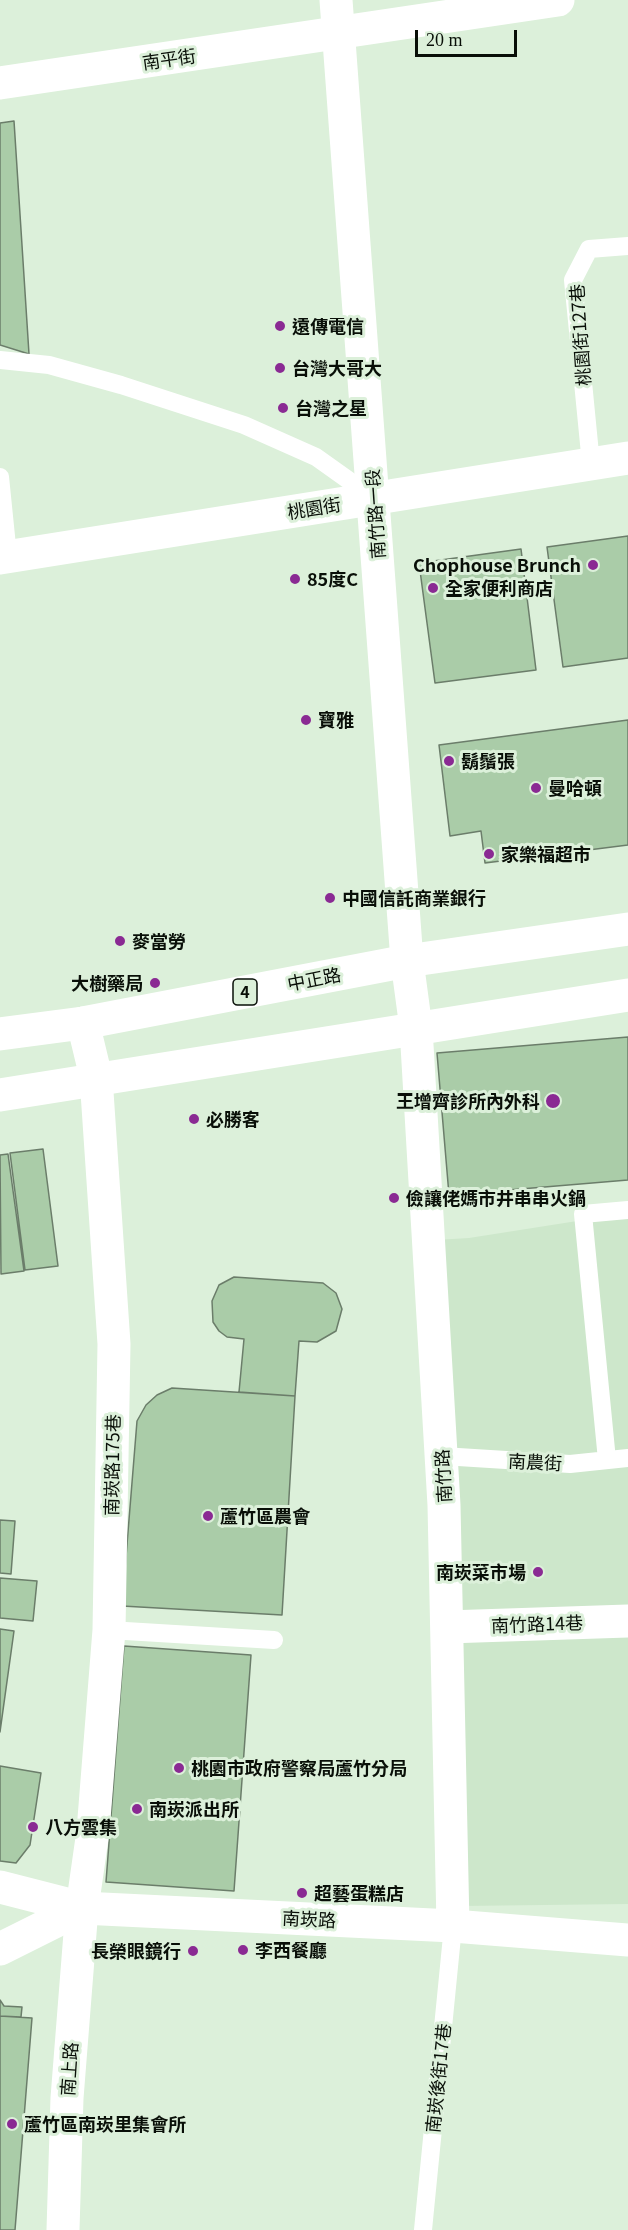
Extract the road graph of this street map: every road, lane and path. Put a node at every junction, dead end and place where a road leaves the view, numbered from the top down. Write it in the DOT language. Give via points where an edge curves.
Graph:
graph roads {
  1 [pos="336,0"];
  2 [pos="558,0"];
  3 [pos="338,34"];
  4 [pos="0,83"];
  5 [pos="628,246"];
  6 [pos="0,360"];
  7 [pos="628,458"];
  8 [pos="591,464"];
  9 [pos="0,477"];
  10 [pos="375,499"];
  11 [pos="4,557"];
  12 [pos="628,929"];
  13 [pos="407,961"];
  14 [pos="628,995"];
  15 [pos="83,1023"];
  16 [pos="416,1028"];
  17 [pos="0,1034"];
  18 [pos="96,1077"];
  19 [pos="0,1095"];
  20 [pos="628,1210"];
  21 [pos="442,1456"];
  22 [pos="628,1458"];
  23 [pos="607,1460"];
  24 [pos="628,1621"];
  25 [pos="447,1627"];
  26 [pos="109,1630"];
  27 [pos="274,1640"];
  28 [pos="0,1887"];
  29 [pos="82,1908"];
  30 [pos="453,1926"];
  31 [pos="628,1940"];
  32 [pos="0,1949"];
  33 [pos="63,2230"];
  34 [pos="423,2230"];
  1 -- 3 [label="street, 南竹路一段"];
  2 -- 3 [label="street, 南平街"];
  3 -- 4 [label="street, 南平街"];
  3 -- 10 [label="street, 南竹路一段"];
  5 -- 8 [label="lane, 桃園街127巷" via="589,249 573,280"];
  6 -- 10 [label="lane" via="49,365 244,425 316,457"];
  7 -- 8 [label="street, 桃園街"];
  8 -- 10 [label="street, 桃園街"];
  9 -- 11 [label="lane"];
  10 -- 11 [label="street, 桃園街"];
  10 -- 13 [label="street, 南竹路一段"];
  12 -- 13 [label="street, 中正路 / 4"];
  13 -- 15 [label="street, 中正路 / 4"];
  13 -- 16 [label="street, 南竹路一段"];
  14 -- 16 [label="street"];
  15 -- 17 [label="street, 中正路 / 4"];
  15 -- 18 [label="street, 南崁路175巷"];
  16 -- 18 [label="street"];
  16 -- 21 [label="street, 南竹路"];
  18 -- 19 [label="street"];
  18 -- 26 [label="street, 南崁路175巷" via="114,1344"];
  20 -- 23 [label="lane" via="583,1214"];
  21 -- 23 [label="lane, 南農街" via="570,1464"];
  21 -- 25 [label="street, 南竹路"];
  22 -- 23 [label="lane, 南農街"];
  24 -- 25 [label="street, 南竹路14巷"];
  25 -- 30 [label="street, 南竹路"];
  26 -- 27 [label="lane"];
  26 -- 29 [label="street, 南崁路175巷" via="93,1831"];
  28 -- 29 [label="street"];
  29 -- 30 [label="street, 南崁路"];
  29 -- 32 [label="street, 南崁路"];
  29 -- 33 [label="street, 南上路" via="67,2098"];
  30 -- 31 [label="street, 南崁路"];
  30 -- 34 [label="lane, 南崁後街17巷"];
}
